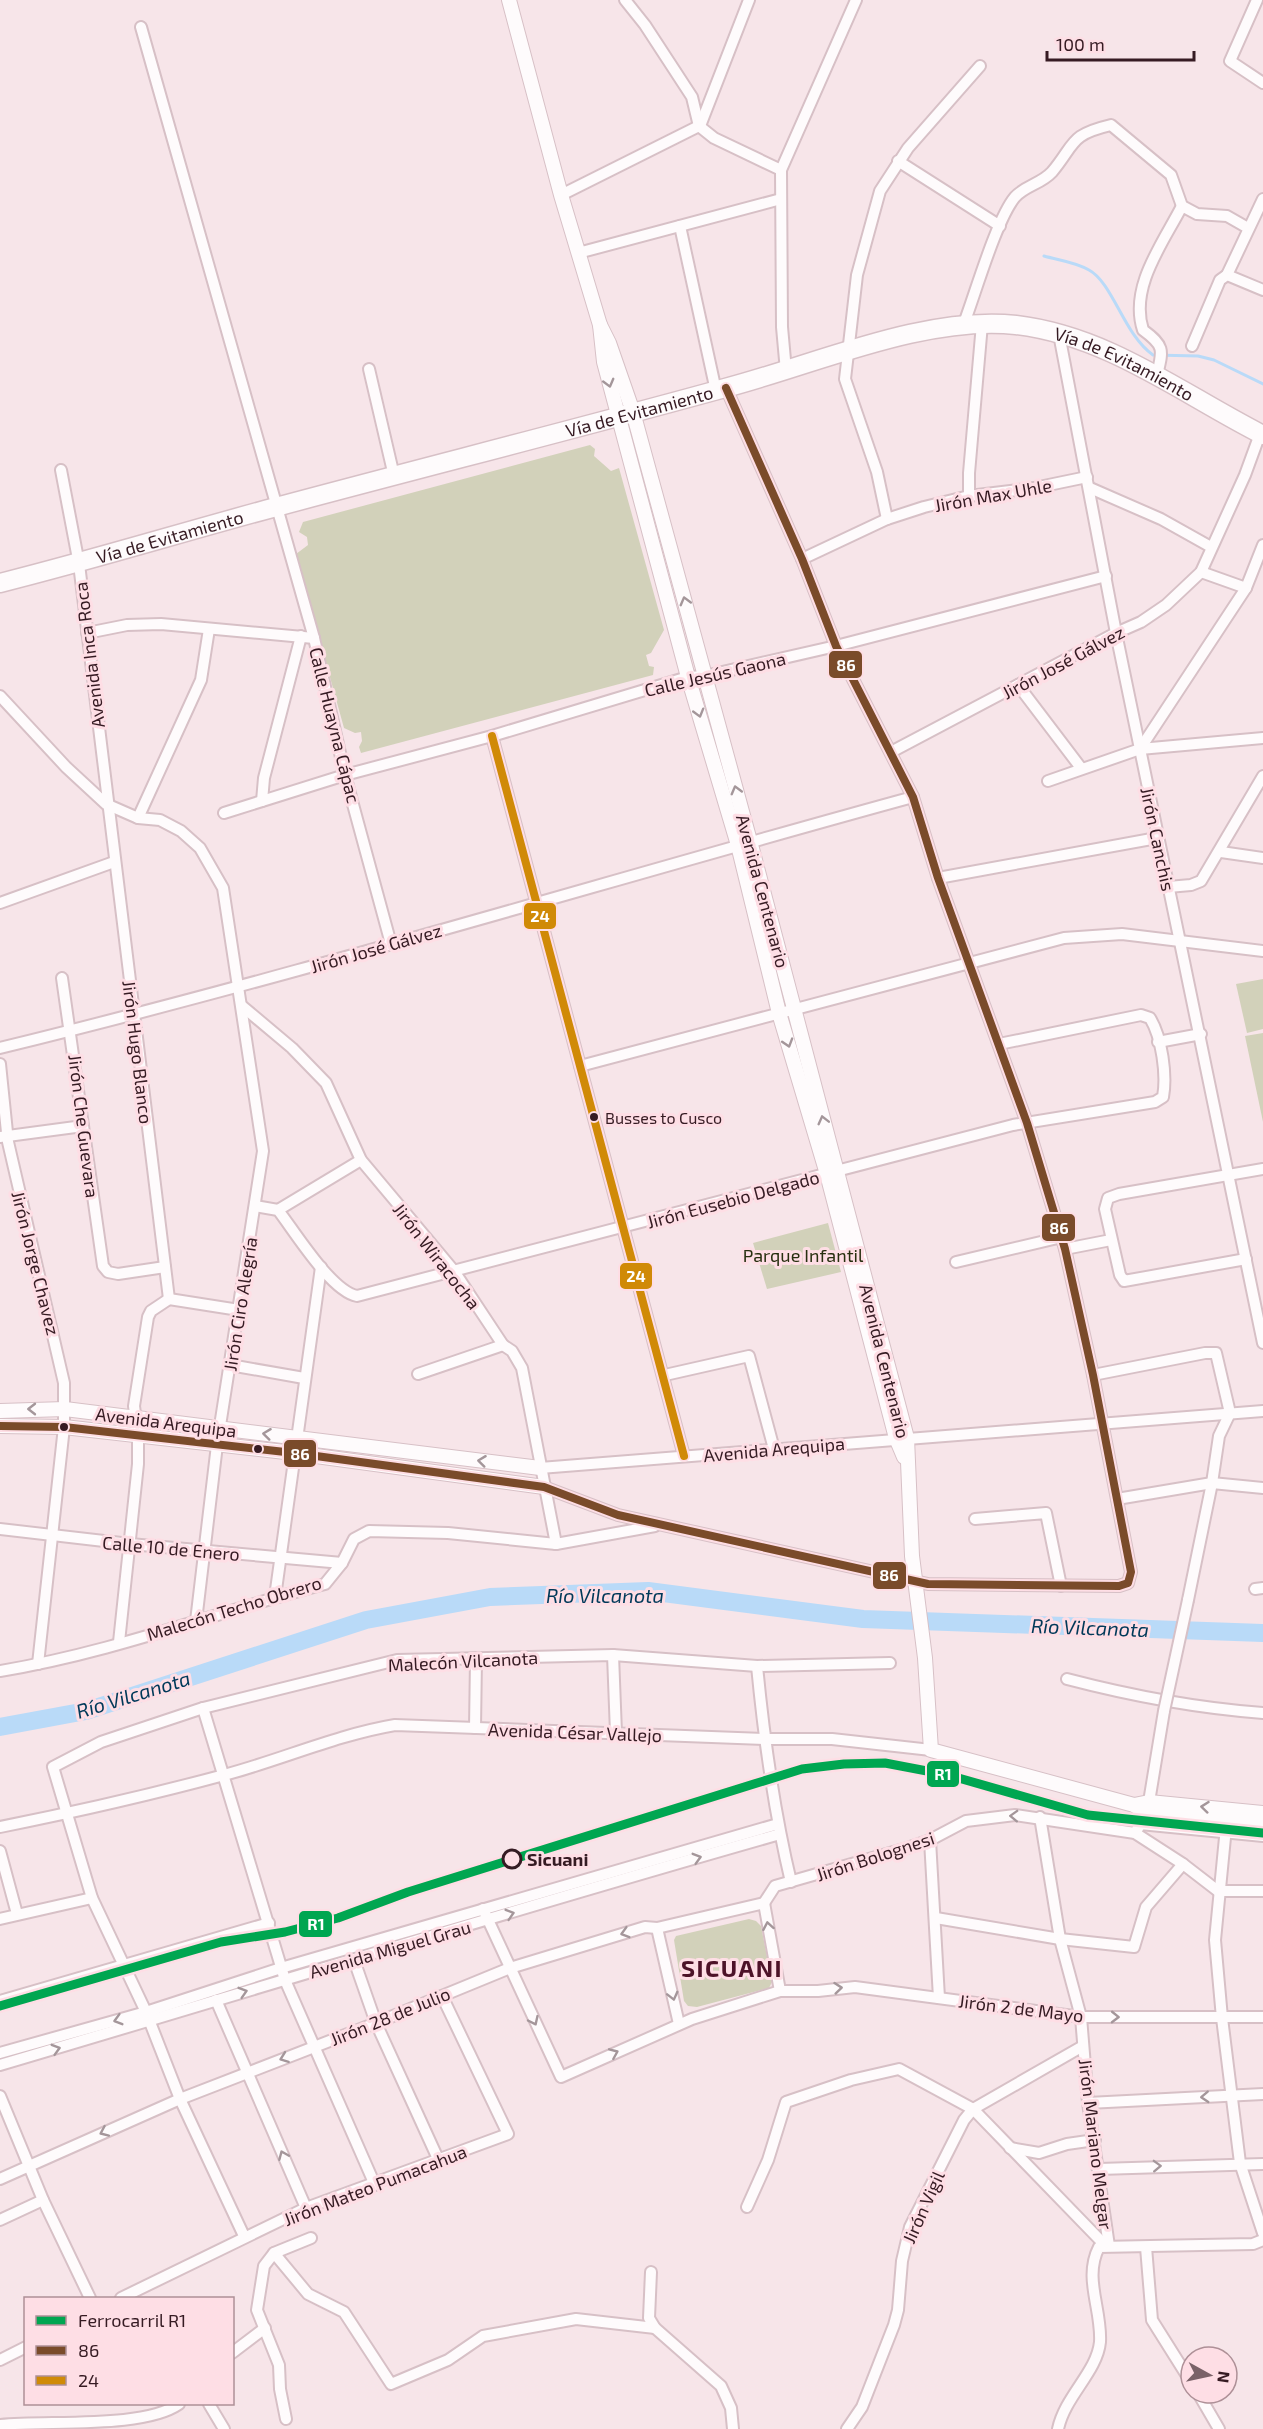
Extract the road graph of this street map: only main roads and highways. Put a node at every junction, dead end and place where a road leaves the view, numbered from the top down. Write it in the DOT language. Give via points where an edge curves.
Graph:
graph roads {
  1 [pos="1261,434"];
  2 [pos="0,583"];
  1 -- 2 [label="highway, Vía de Evitamiento" via="1159,363 1122,357 1059,334 1014,325 934,329"];
}
